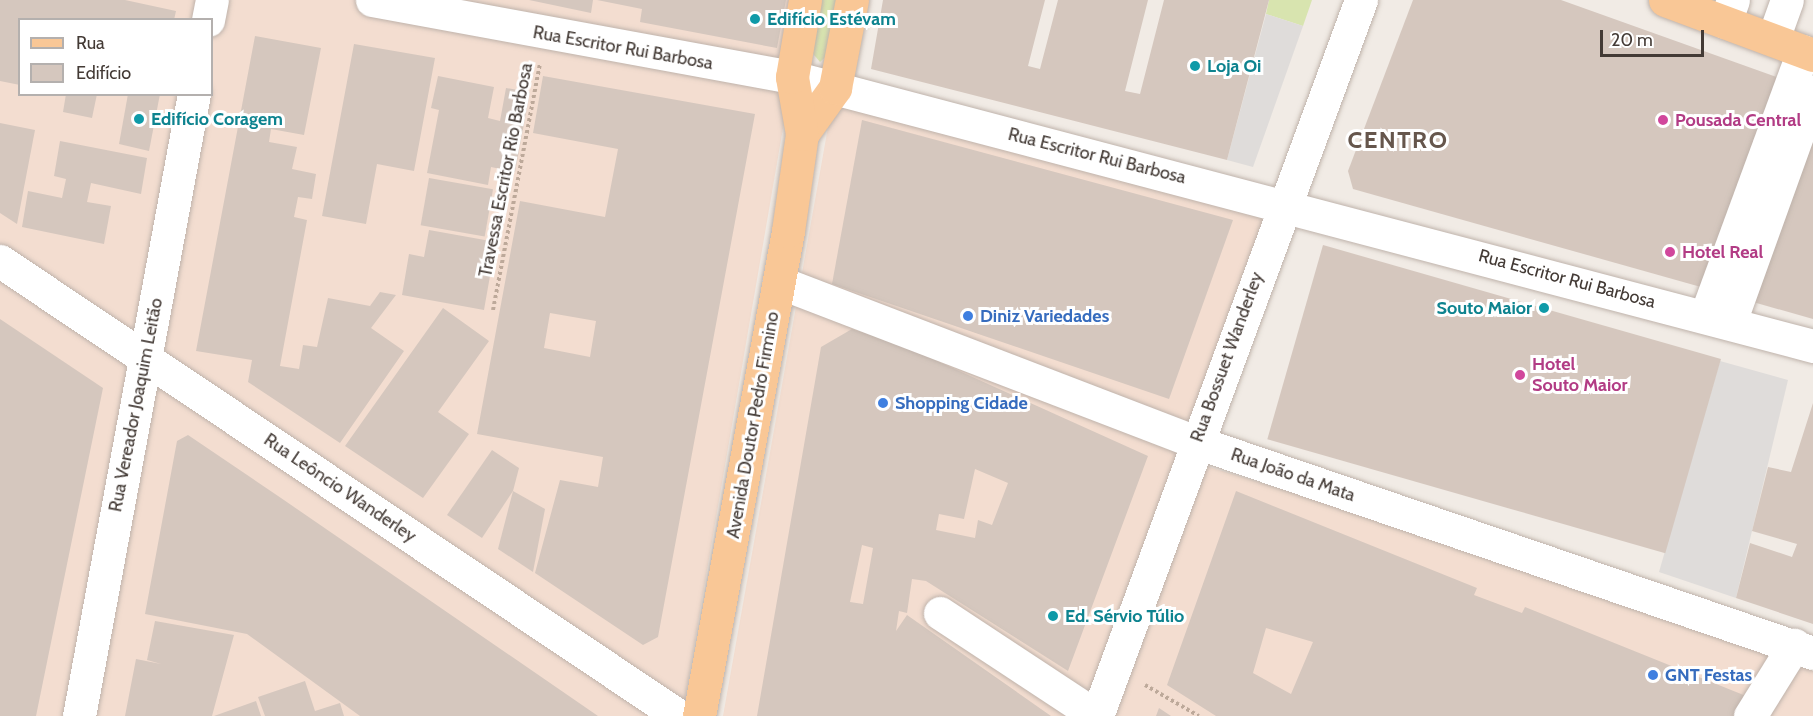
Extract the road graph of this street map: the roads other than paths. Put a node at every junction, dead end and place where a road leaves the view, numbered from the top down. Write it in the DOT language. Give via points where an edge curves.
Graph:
graph roads {
  1 [pos="212,0"];
  2 [pos="372,0"];
  3 [pos="805,0"];
  4 [pos="852,0"];
  5 [pos="1361,0"];
  6 [pos="1665,0"];
  7 [pos="1787,0"];
  8 [pos="1729,11"];
  9 [pos="208,18"];
  10 [pos="1796,48"];
  11 [pos="792,77"];
  12 [pos="835,88"];
  13 [pos="1813,92"];
  14 [pos="194,96"];
  15 [pos="802,134"];
  16 [pos="1283,204"];
  17 [pos="0,261"];
  18 [pos="779,282"];
  19 [pos="1718,319"];
  20 [pos="1813,346"];
  21 [pos="145,356"];
  22 [pos="1196,442"];
  23 [pos="940,613"];
  24 [pos="1803,649"];
  25 [pos="79,716"];
  26 [pos="679,716"];
  27 [pos="699,716"];
  28 [pos="1096,716"];
  29 [pos="1750,716"];
  1 -- 9 [label="street"];
  2 -- 11 [label="street, Rua Escritor Rui Barbosa" via="545,36"];
  3 -- 11 [label="main road, Avenida Doutor Pedro Firmino"];
  4 -- 12 [label="main road, Avenida Doutor Pedro Firmino"];
  5 -- 16 [label="street, Rua Bossuet Wanderley"];
  6 -- 8 [label="main road"];
  7 -- 10 [label="street"];
  8 -- 10 [label="main road"];
  10 -- 19 [label="street"];
  11 -- 12 [label="street, Rua Escritor Rui Barbosa"];
  11 -- 15 [label="main road, Avenida Doutor Pedro Firmino"];
  12 -- 15 [label="main road, Avenida Doutor Pedro Firmino"];
  12 -- 16 [label="street, Rua Escritor Rui Barbosa"];
  13 -- 19 [label="street"];
  14 -- 21 [label="street, Rua Vereador Joaquim Leitão"];
  15 -- 18 [label="main road, Avenida Doutor Pedro Firmino"];
  16 -- 19 [label="street, Rua Escritor Rui Barbosa"];
  16 -- 22 [label="street, Rua Bossuet Wanderley"];
  17 -- 21 [label="street, Rua Leôncio Wanderley"];
  18 -- 22 [label="street, Rua João da Mata"];
  18 -- 27 [label="main road, Avenida Doutor Pedro Firmino"];
  19 -- 20 [label="street, Rua Escritor Rui Barbosa"];
  21 -- 25 [label="street, Rua Vereador Joaquim Leitão"];
  21 -- 26 [label="street, Rua Leôncio Wanderley"];
  22 -- 24 [label="street, Rua João da Mata"];
  22 -- 28 [label="street, Rua Bossuet Wanderley"];
  23 -- 28 [label="street"];
  24 -- 29 [label="street"];
}
